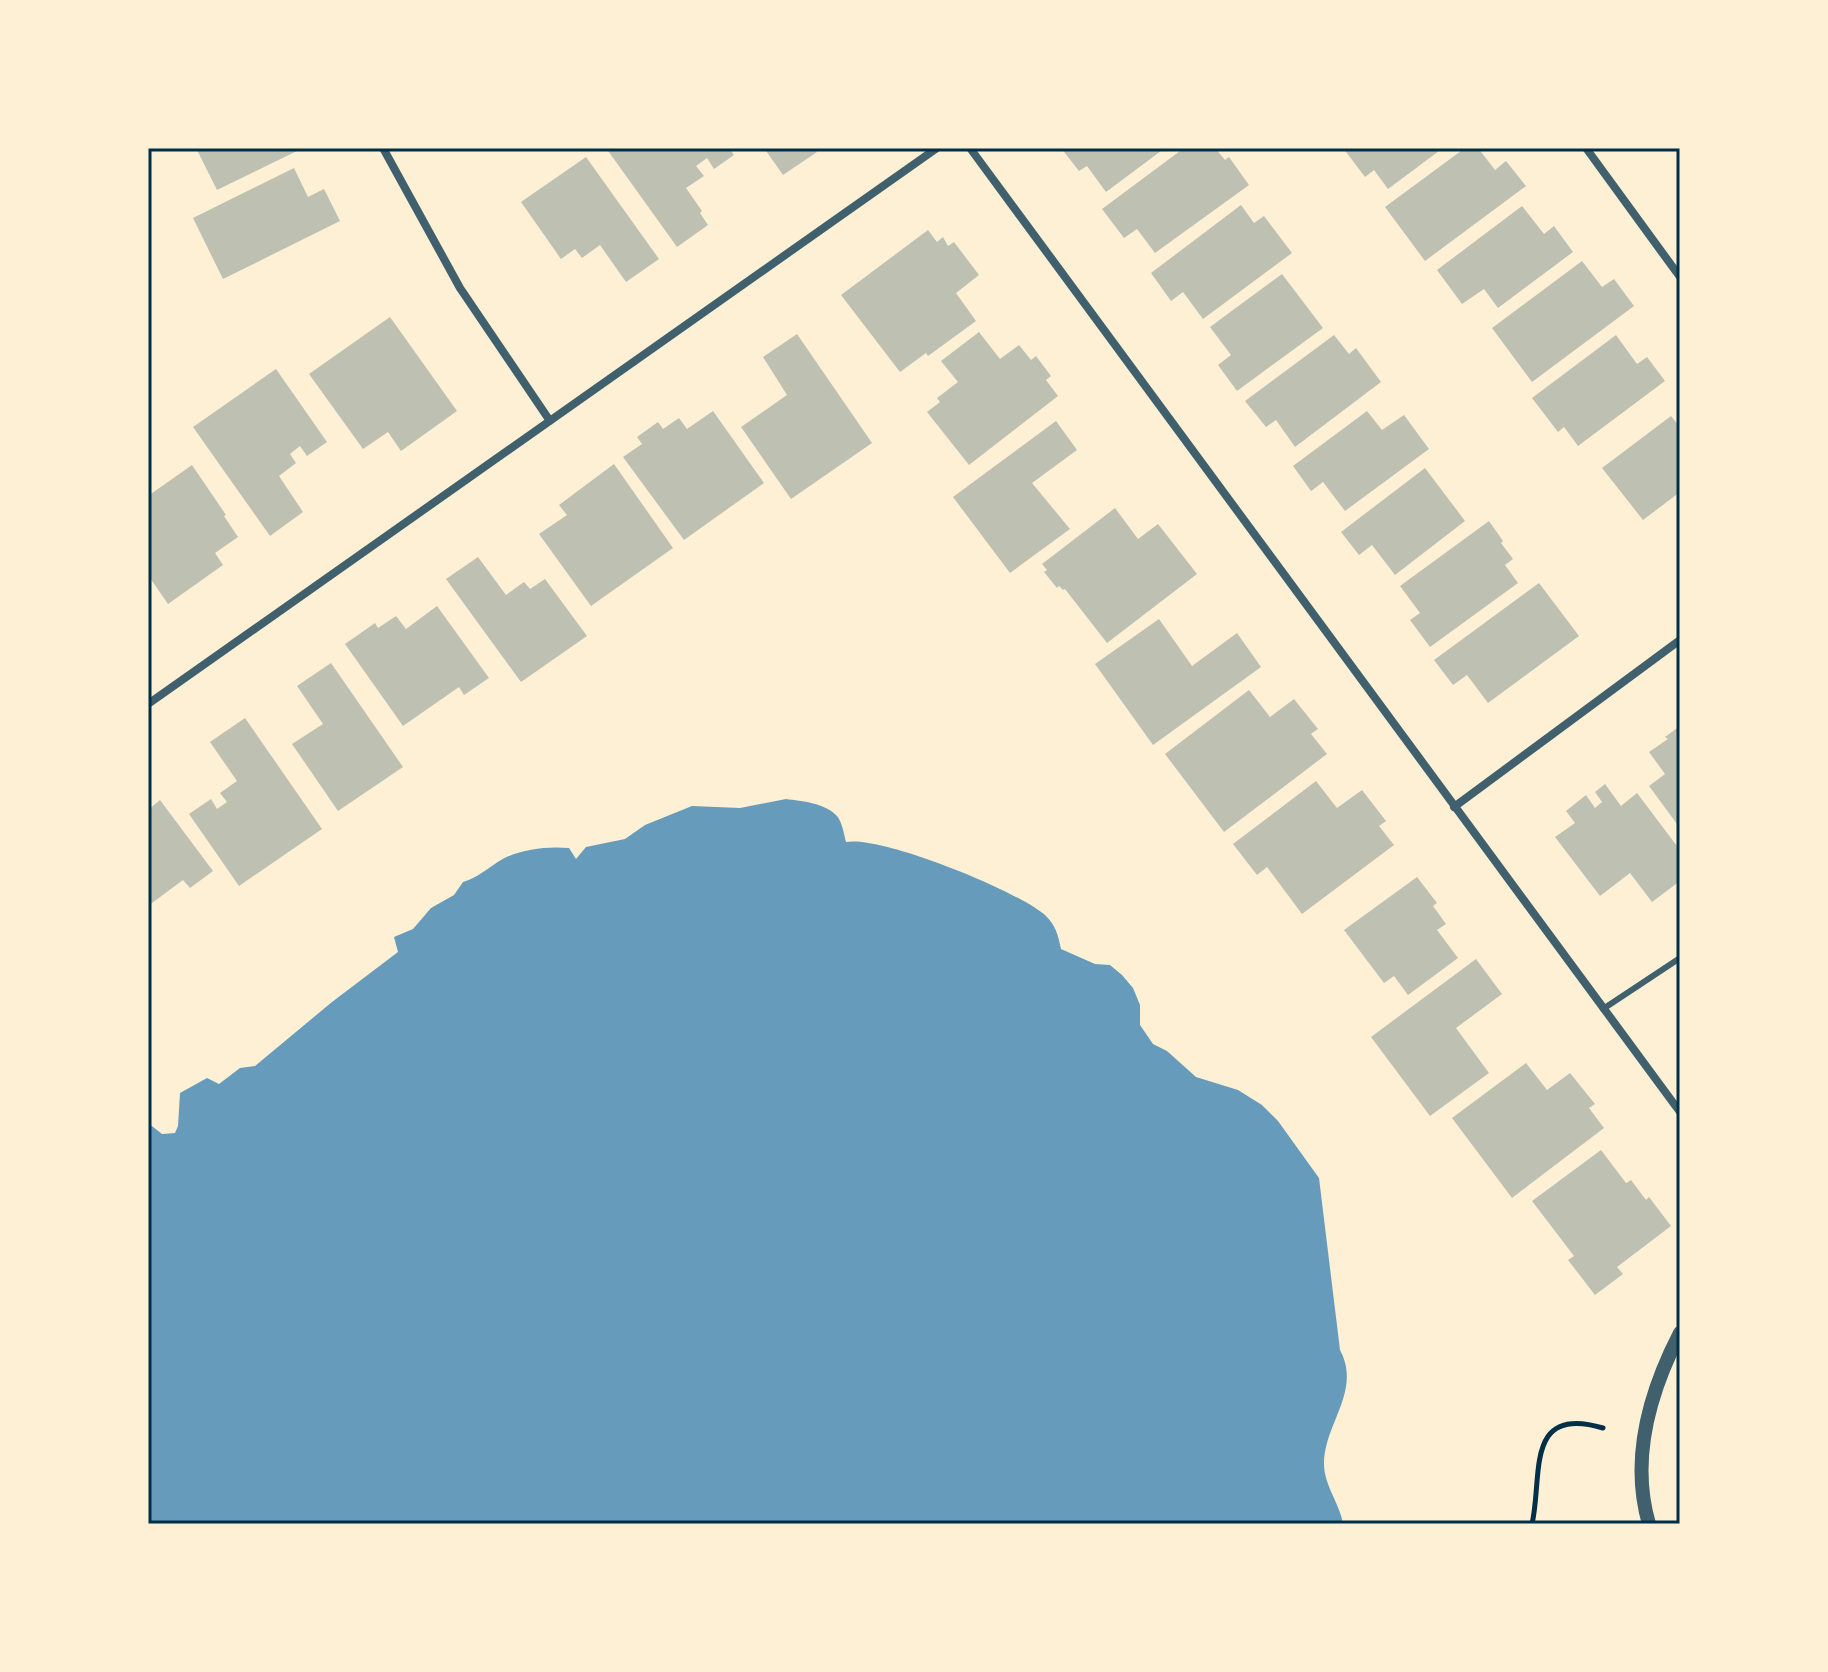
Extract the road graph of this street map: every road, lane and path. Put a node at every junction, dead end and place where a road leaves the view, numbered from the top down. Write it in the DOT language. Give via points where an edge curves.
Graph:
graph roads {
  1 [pos="383,148"];
  2 [pos="937,148"];
  3 [pos="970,148"];
  4 [pos="1586,148"];
  5 [pos="1680,277"];
  6 [pos="550,421"];
  7 [pos="1680,640"];
  8 [pos="148,704"];
  9 [pos="1454,807"];
  10 [pos="1680,958"];
  11 [pos="1602,1009"];
  12 [pos="1680,1112"];
  13 [pos="1680,1333"];
  14 [pos="1603,1428"];
  15 [pos="1532,1524"];
  16 [pos="1649,1524"];
  1 -- 6 [label="street" via="460,288"];
  2 -- 6 [label="street"];
  3 -- 9 [label="street"];
  4 -- 5 [label="street"];
  6 -- 8 [label="street"];
  7 -- 9 [label="street"];
  9 -- 11 [label="street"];
  10 -- 11 [label="lane"];
  11 -- 12 [label="street"];
  13 -- 16 [label="street" via="1661,1373 1644,1435 1641,1498"];
  14 -- 15 [label="path" via="1570,1425 1547,1436 1539,1451"];
}
